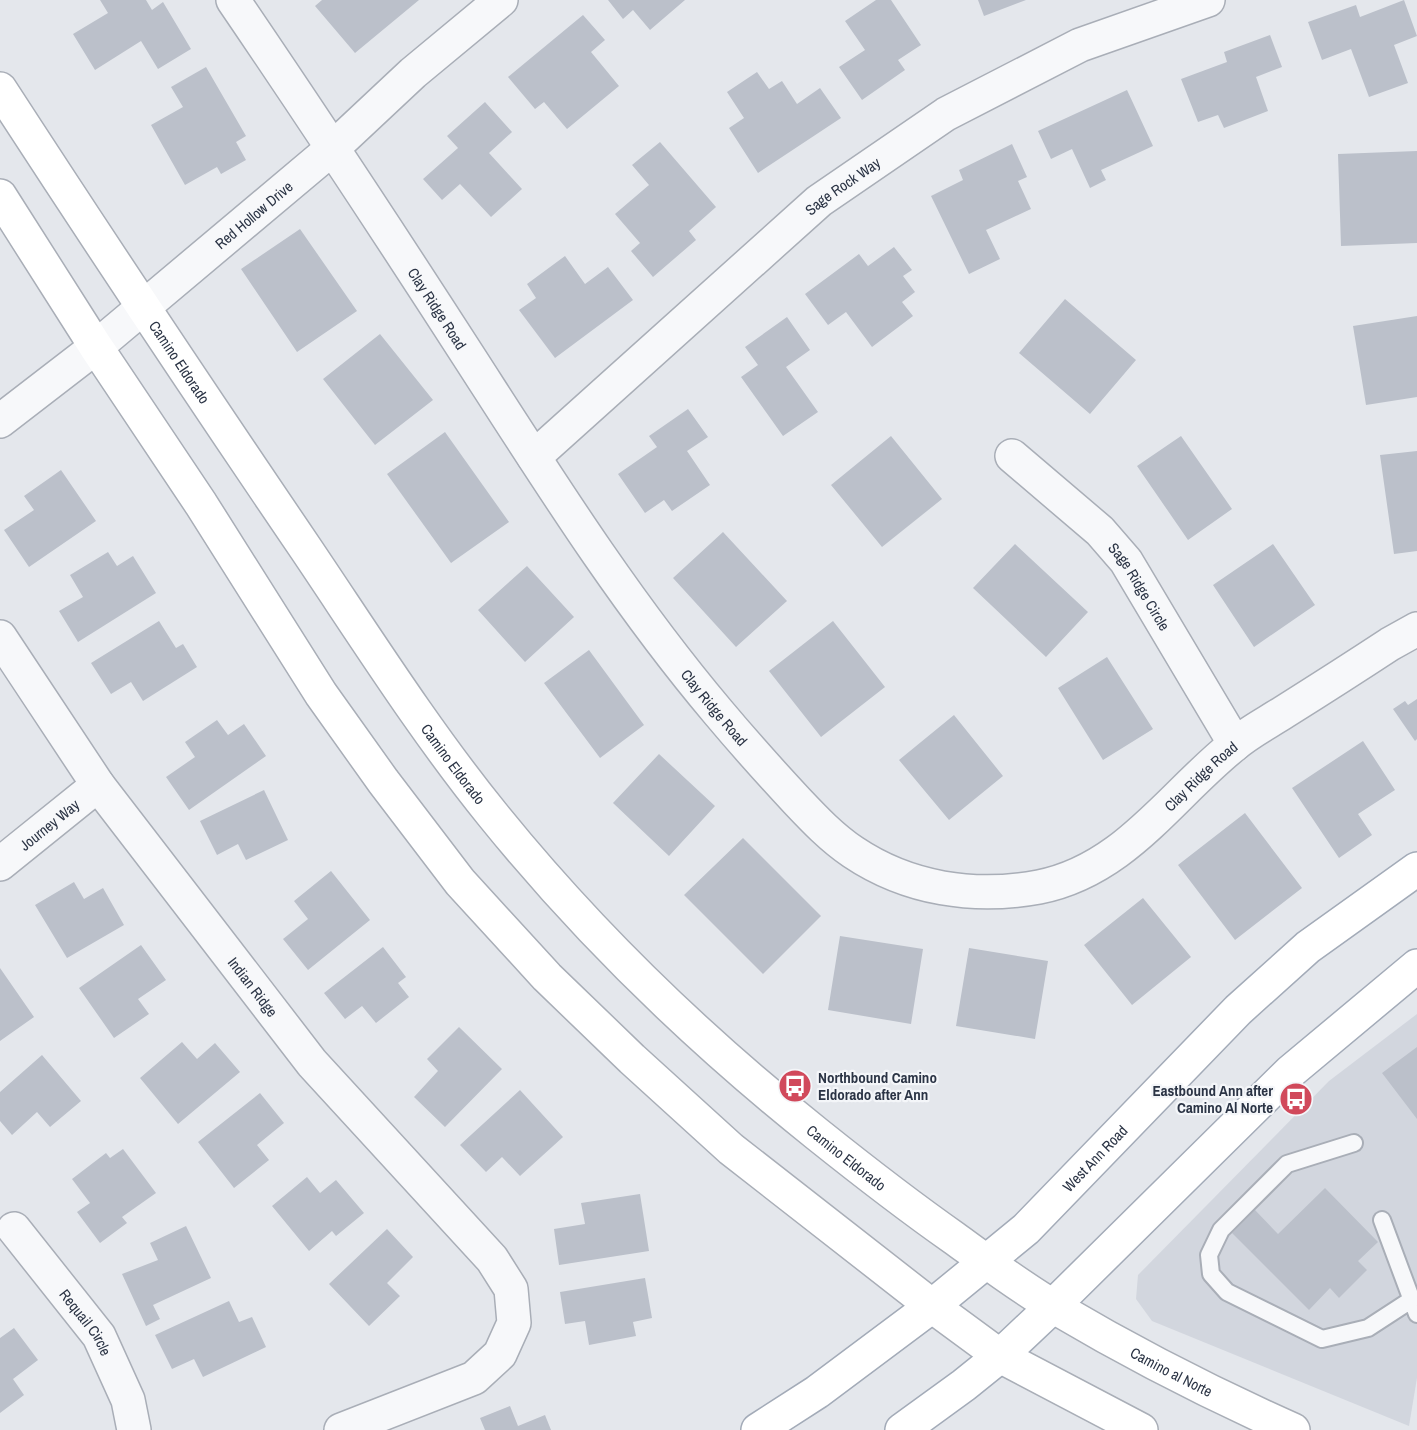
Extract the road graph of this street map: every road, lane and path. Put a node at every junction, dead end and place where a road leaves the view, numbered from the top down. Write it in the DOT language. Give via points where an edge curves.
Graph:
graph roads {
  1 [pos="233,0"];
  2 [pos="501,0"];
  3 [pos="1208,0"];
  4 [pos="0,89"];
  5 [pos="334,147"];
  6 [pos="0,196"];
  7 [pos="142,308"];
  8 [pos="96,347"];
  9 [pos="0,421"];
  10 [pos="1011,456"];
  11 [pos="534,457"];
  12 [pos="1417,629"];
  13 [pos="0,638"];
  14 [pos="1235,744"];
  15 [pos="98,785"];
  16 [pos="0,864"];
  17 [pos="1417,869"];
  18 [pos="1417,966"];
  19 [pos="1354,1143"];
  20 [pos="1382,1220"];
  21 [pos="14,1229"];
  22 [pos="986,1262"];
  23 [pos="932,1306"];
  24 [pos="1053,1306"];
  25 [pos="1414,1307"];
  26 [pos="1000,1356"];
  27 [pos="134,1430"];
  28 [pos="341,1430"];
  29 [pos="758,1430"];
  30 [pos="902,1430"];
  31 [pos="1141,1430"];
  32 [pos="1293,1430"];
  1 -- 5 [label="street, Clay Ridge Road"];
  2 -- 5 [label="street, Red Hollow Drive"];
  3 -- 11 [label="street, Sage Rock Way" via="1080,45 946,114 819,201"];
  4 -- 7 [label="main road, Camino Eldorado"];
  5 -- 7 [label="street, Red Hollow Drive"];
  5 -- 11 [label="street, Clay Ridge Road"];
  6 -- 8 [label="main road"];
  7 -- 8 [label="street, Red Hollow Drive"];
  7 -- 22 [label="main road, Camino Eldorado" via="428,729 491,813 550,882 632,971 703,1038 875,1181"];
  8 -- 9 [label="street, Red Hollow Drive"];
  8 -- 23 [label="main road" via="321,694 460,882 548,977 731,1149"];
  10 -- 14 [label="street, Sage Ridge Circle" via="1100,531 1126,561"];
  11 -- 14 [label="street, Clay Ridge Road" via="674,660 762,765 819,824 853,852 895,875 932,887 976,893 1041,886 1066,879 1106,860 1130,843"];
  12 -- 14 [label="street, Clay Ridge Road"];
  13 -- 15 [label="street, Indian Ridge"];
  15 -- 16 [label="street, Journey Way"];
  15 -- 28 [label="street, Indian Ridge" via="312,1064 492,1259 511,1289 514,1323 500,1354 474,1378"];
  17 -- 22 [label="main road, West Ann Road" via="1308,947 1238,1010 1026,1229"];
  18 -- 24 [label="main road" via="1290,1072"];
  19 -- 25 [label="lane" via="1287,1164 1221,1230 1209,1255 1211,1274 1227,1292 1322,1340 1368,1328"];
  20 -- 25 [label="lane"];
  21 -- 27 [label="street, Requail Circle" via="99,1336 128,1400"];
  22 -- 23 [label="main road, West Ann Road"];
  22 -- 24 [label="main road, Camino Eldorado"];
  23 -- 26 [label="main road"];
  23 -- 29 [label="main road, West Ann Road" via="817,1392"];
  24 -- 26 [label="main road"];
  24 -- 32 [label="main road, Camino al Norte" via="1228,1401"];
  26 -- 30 [label="main road"];
  26 -- 31 [label="main road"];
}
